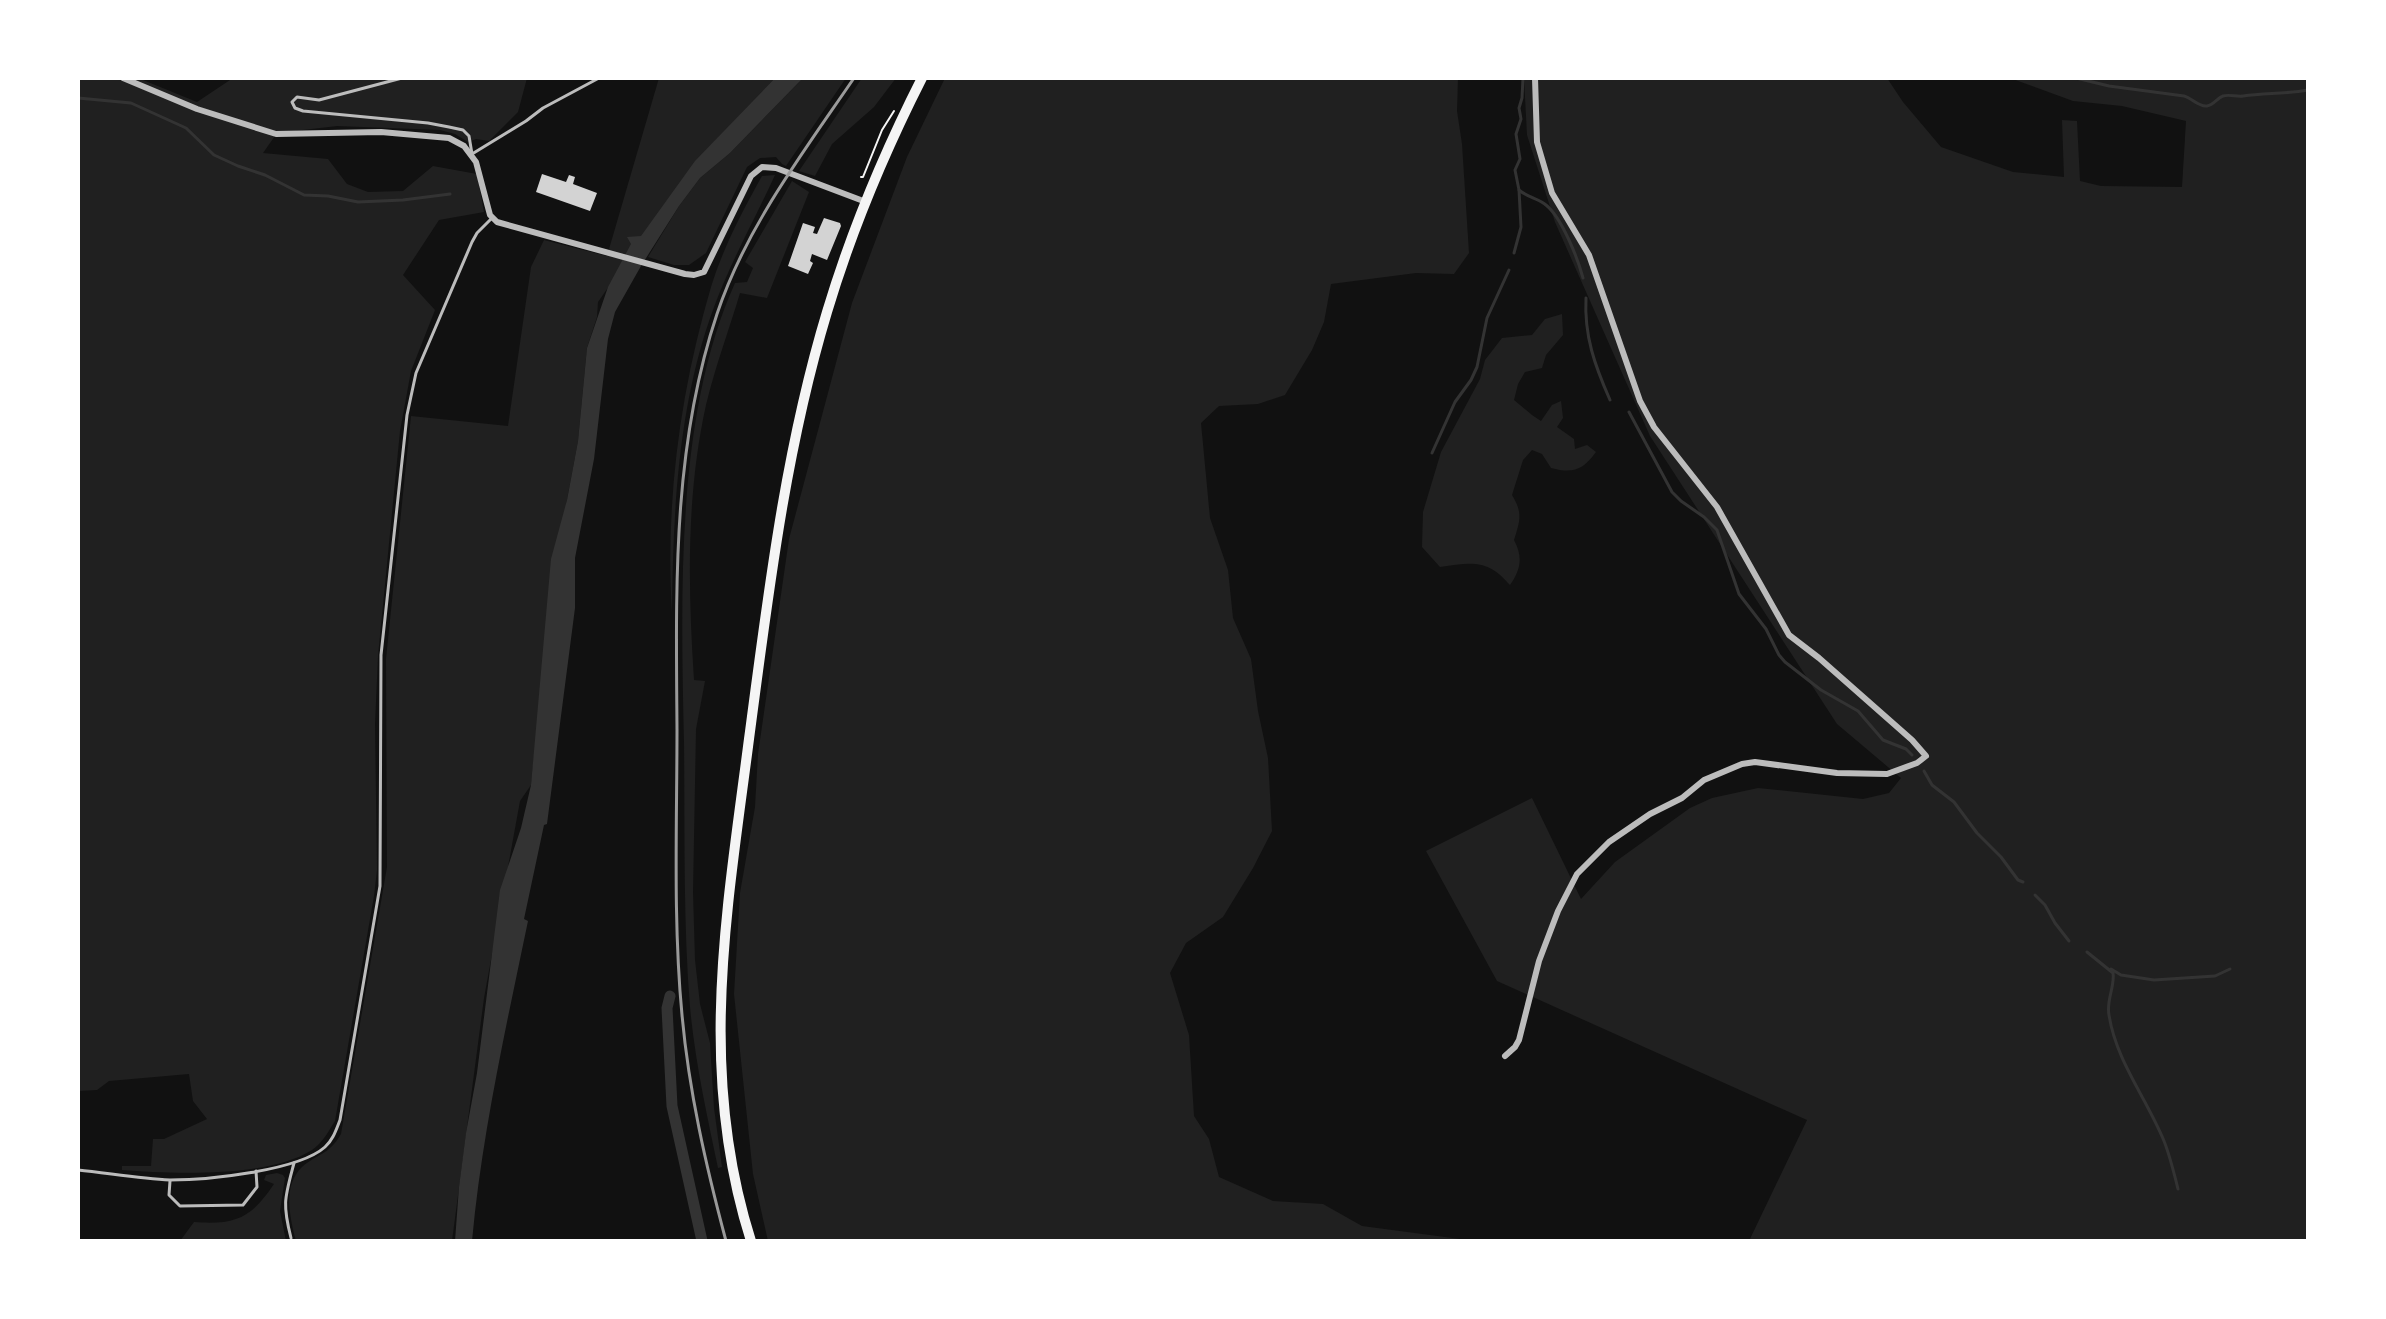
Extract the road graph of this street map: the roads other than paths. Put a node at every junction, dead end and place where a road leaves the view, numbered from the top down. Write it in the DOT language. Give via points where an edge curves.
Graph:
graph roads {
  1 [pos="123,78"];
  2 [pos="402,78"];
  3 [pos="599,78"];
  4 [pos="922,78"];
  5 [pos="1535,78"];
  6 [pos="472,154"];
  7 [pos="866,202"];
  8 [pos="492,218"];
  9 [pos="1505,1056"];
  10 [pos="294,1163"];
  11 [pos="78,1170"];
  12 [pos="256,1171"];
  13 [pos="171,1180"];
  14 [pos="291,1238"];
  15 [pos="751,1241"];
  1 -- 6 [label="street" via="276,134 433,135 457,141"];
  2 -- 6 [label="lane" via="292,102 303,111 463,130"];
  3 -- 6 [label="lane"];
  4 -- 7 [label="main road"];
  5 -- 9 [label="street" via="1537,142 1552,193 1589,255 1654,427 1717,507 1789,635 1926,756 1887,774 1742,764 1704,780 1609,842 1570,886 1539,961 1519,1040"];
  6 -- 8 [label="street"];
  7 -- 8 [label="street" via="762,167 751,176 704,272 694,275 502,225"];
  7 -- 15 [label="main road" via="826,315 794,450 728,896 720,990 721,1081"];
  8 -- 10 [label="lane" via="472,242 416,373 407,415 381,655 380,886 340,1120 324,1148"];
  10 -- 12 [label="lane"];
  10 -- 14 [label="lane" via="284,1200"];
  11 -- 13 [label="lane"];
  12 -- 13 [label="lane"];
  12 -- 13 [label="lane" via="257,1187 243,1205 180,1206 169,1195"];
}
